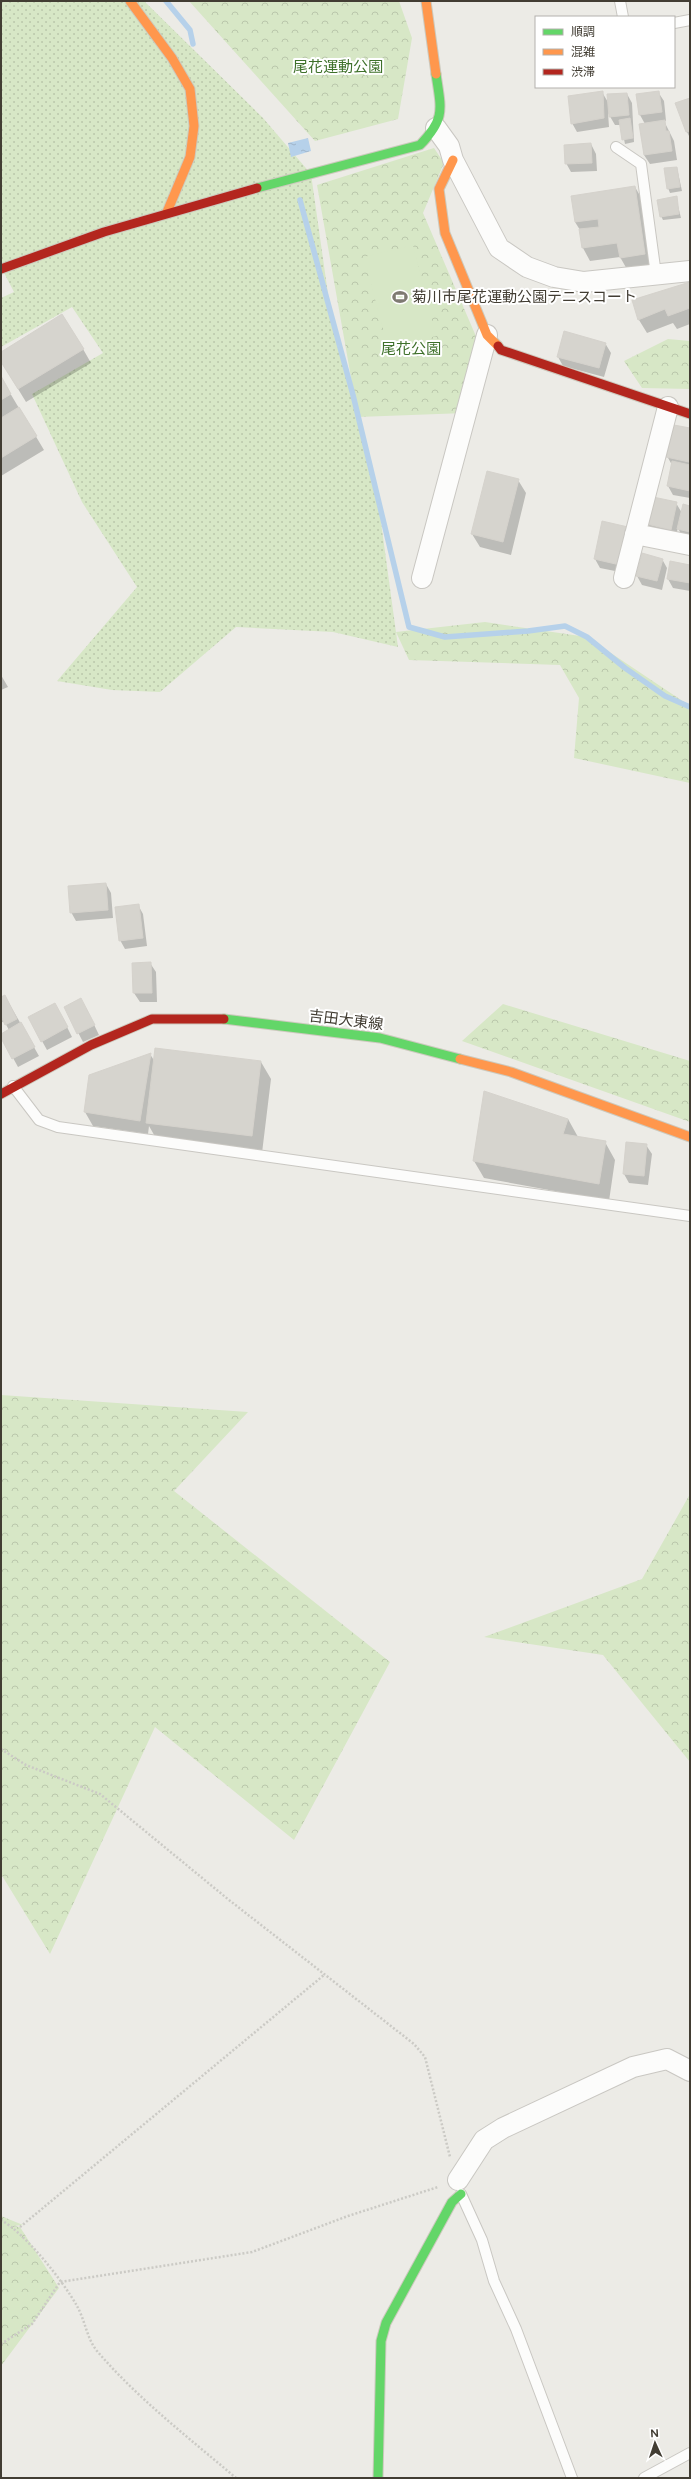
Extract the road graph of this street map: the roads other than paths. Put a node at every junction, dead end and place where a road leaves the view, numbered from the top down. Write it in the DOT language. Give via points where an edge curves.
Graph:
graph roads {
  1 [pos="130,1"];
  2 [pos="426,1"];
  3 [pos="620,1"];
  4 [pos="623,16"];
  5 [pos="690,20"];
  6 [pos="675,23"];
  7 [pos="436,128"];
  8 [pos="616,147"];
  9 [pos="453,160"];
  10 [pos="167,212"];
  11 [pos="1,270"];
  12 [pos="690,271"];
  13 [pos="656,275"];
  14 [pos="487,335"];
  15 [pos="668,406"];
  16 [pos="690,414"];
  17 [pos="635,534"];
  18 [pos="690,545"];
  19 [pos="422,578"];
  20 [pos="624,578"];
  21 [pos="13,1086"];
  22 [pos="1,1094"];
  23 [pos="690,1138"];
  24 [pos="690,1216"];
  25 [pos="690,2071"];
  26 [pos="459,2187"];
  27 [pos="690,2453"];
  28 [pos="378,2478"];
  29 [pos="572,2478"];
  30 [pos="644,2478"];
  1 -- 10 [label="street" via="172,58 190,90 194,126 190,157"];
  2 -- 7 [label="street" via="441,106"];
  3 -- 4 [label="lane"];
  5 -- 6 [label="lane"];
  7 -- 9 [label="street" via="449,146"];
  7 -- 10 [label="street" via="420,145"];
  8 -- 13 [label="lane" via="641,164"];
  9 -- 13 [label="street" via="500,248 527,267 554,277 584,282"];
  9 -- 14 [label="street" via="439,189 445,233"];
  10 -- 11 [label="street" via="71,242"];
  12 -- 13 [label="street"];
  14 -- 15 [label="street" via="502,350"];
  14 -- 19 [label="street"];
  15 -- 16 [label="street"];
  15 -- 17 [label="street"];
  17 -- 18 [label="street"];
  17 -- 20 [label="street"];
  21 -- 22 [label="street, 吉田大東線"];
  21 -- 23 [label="street, 吉田大東線" via="92,1045 152,1019 222,1019 380,1038 511,1072"];
  21 -- 24 [label="lane" via="39,1120 58,1127"];
  25 -- 26 [label="street" via="667,2059 633,2067 547,2107 484,2140"];
  26 -- 28 [label="street" via="386,2323 381,2341"];
  26 -- 29 [label="lane" via="482,2240 494,2281 516,2329"];
  27 -- 30 [label="lane"];
}
